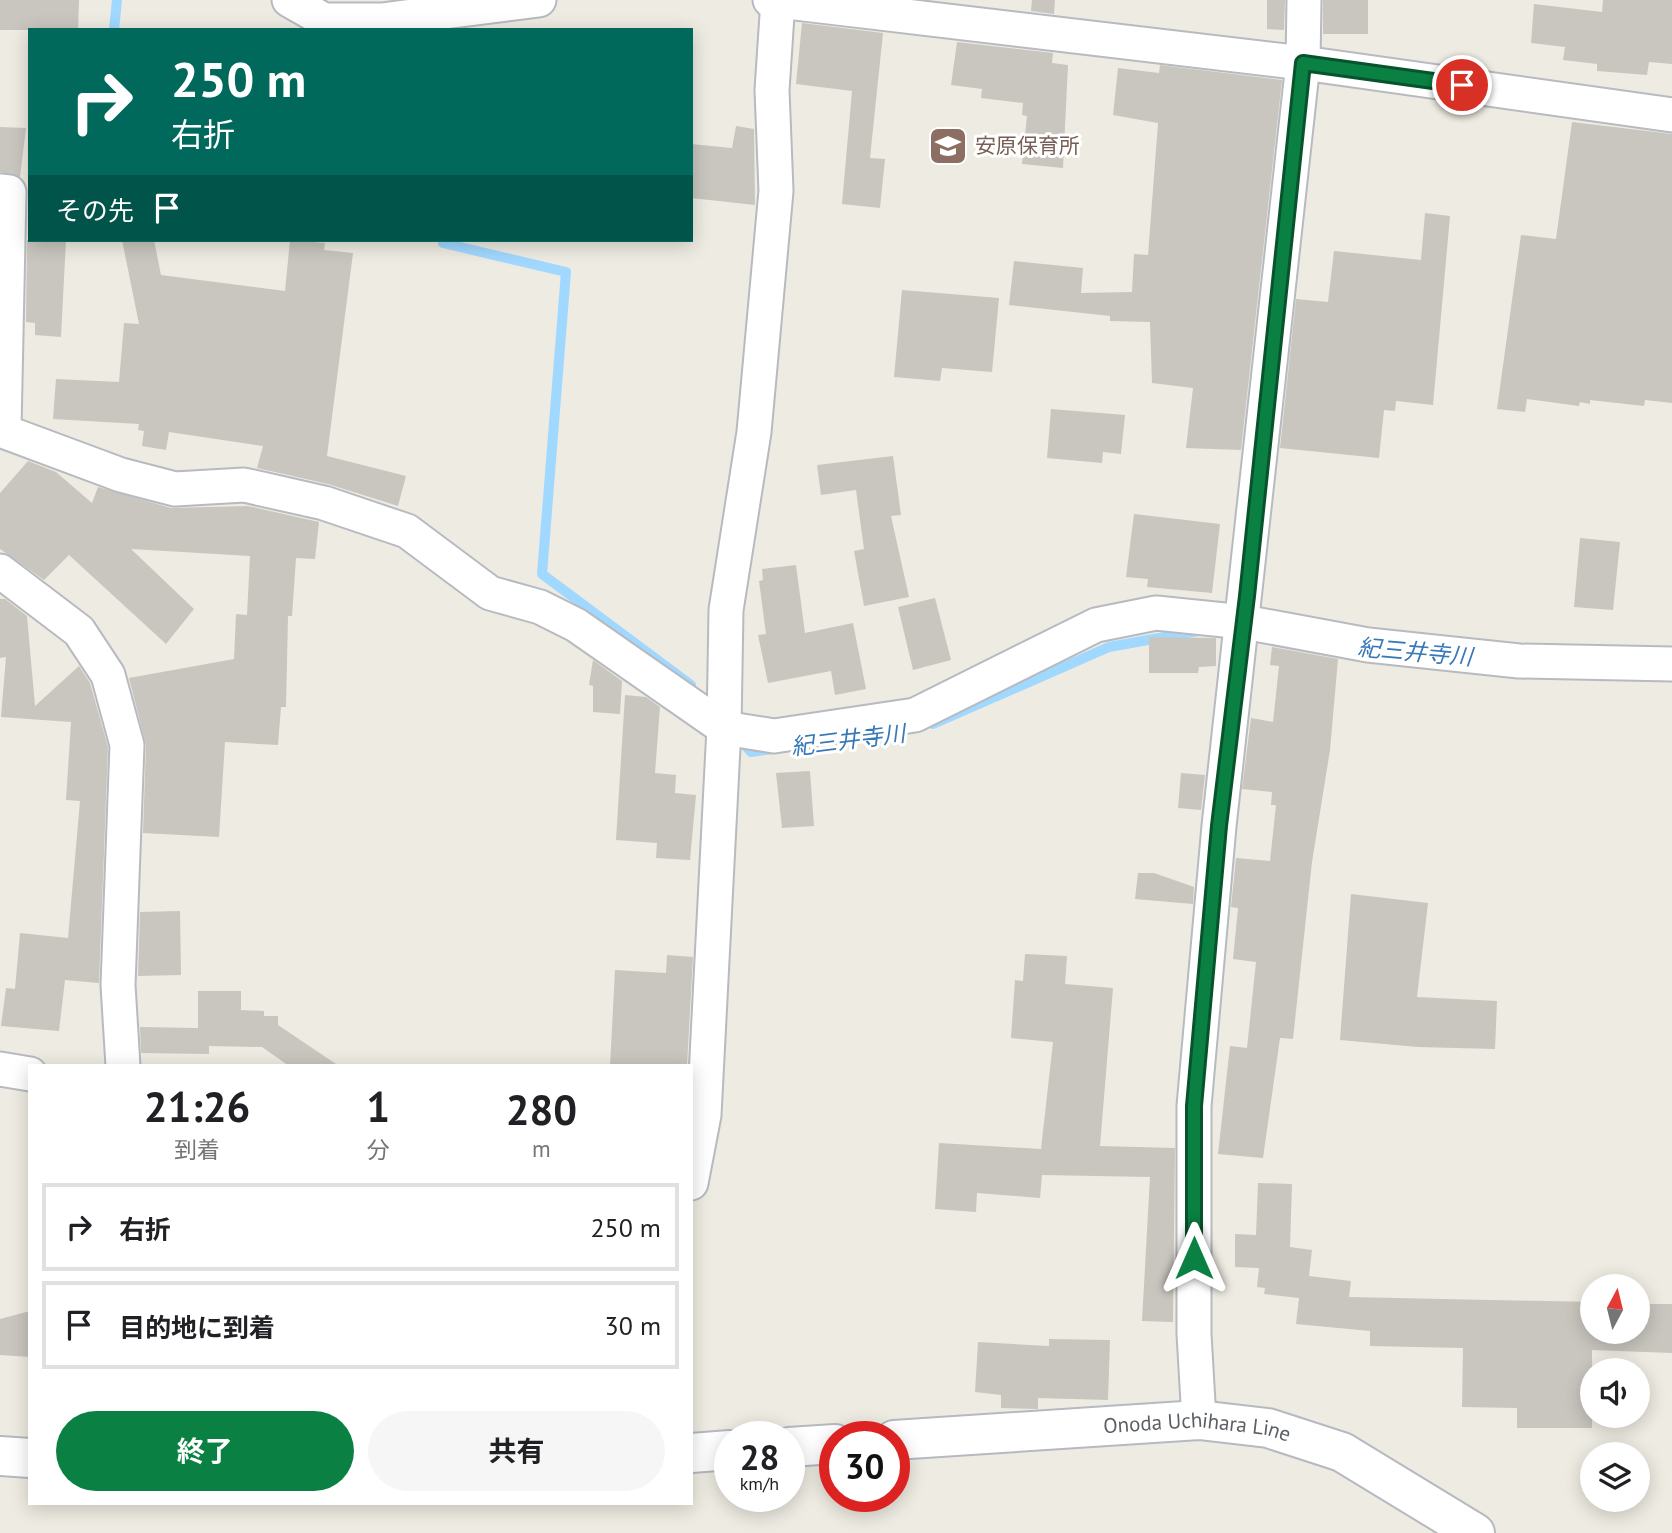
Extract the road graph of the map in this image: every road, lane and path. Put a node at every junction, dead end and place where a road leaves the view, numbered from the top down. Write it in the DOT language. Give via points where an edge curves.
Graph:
graph roads {
  1 [pos="289,0"];
  2 [pos="539,0"];
  3 [pos="770,0"];
  4 [pos="778,0"];
  5 [pos="1304,0"];
  6 [pos="1303,63"];
  7 [pos="1672,115"];
  8 [pos="0,191"];
  9 [pos="2,430"];
  10 [pos="0,570"];
  11 [pos="1244,622"];
  12 [pos="1672,664"];
  13 [pos="724,727"];
  14 [pos="123,1064"];
  15 [pos="0,1069"];
  16 [pos="28,1074"];
  17 [pos="693,1173"];
  18 [pos="1199,1420"];
  19 [pos="910,1439"];
  20 [pos="714,1451"];
  21 [pos="693,1453"];
  22 [pos="0,1456"];
  23 [pos="28,1458"];
  24 [pos="1475,1533"];
  1 -- 2 [label="street" via="324,20 382,20"];
  3 -- 4 [label="street"];
  4 -- 6 [label="street"];
  4 -- 13 [label="street" via="772,90 776,191 754,432 726,610"];
  5 -- 6 [label="street"];
  6 -- 7 [label="street"];
  6 -- 11 [label="street"];
  8 -- 9 [label="street" via="9,192"];
  9 -- 13 [label="street" via="121,475 175,489 244,485 324,503 407,531 491,593 540,607 576,625"];
  10 -- 14 [label="street" via="79,631 108,675 127,745 118,985"];
  11 -- 12 [label="street" via="1368,645 1519,661"];
  11 -- 13 [label="street" via="1156,613 1096,625 915,715 774,736"];
  11 -- 18 [label="street" via="1219,826 1194,1106 1194,1334"];
  13 -- 17 [label="street" via="704,1115"];
  15 -- 16 [label="street"];
  18 -- 19 [label="main road, Onoda Uchihara Line"];
  18 -- 24 [label="main road, Onoda Uchihara Line" via="1268,1428 1342,1452"];
  20 -- 21 [label="main road"];
  22 -- 23 [label="main road"];
}
